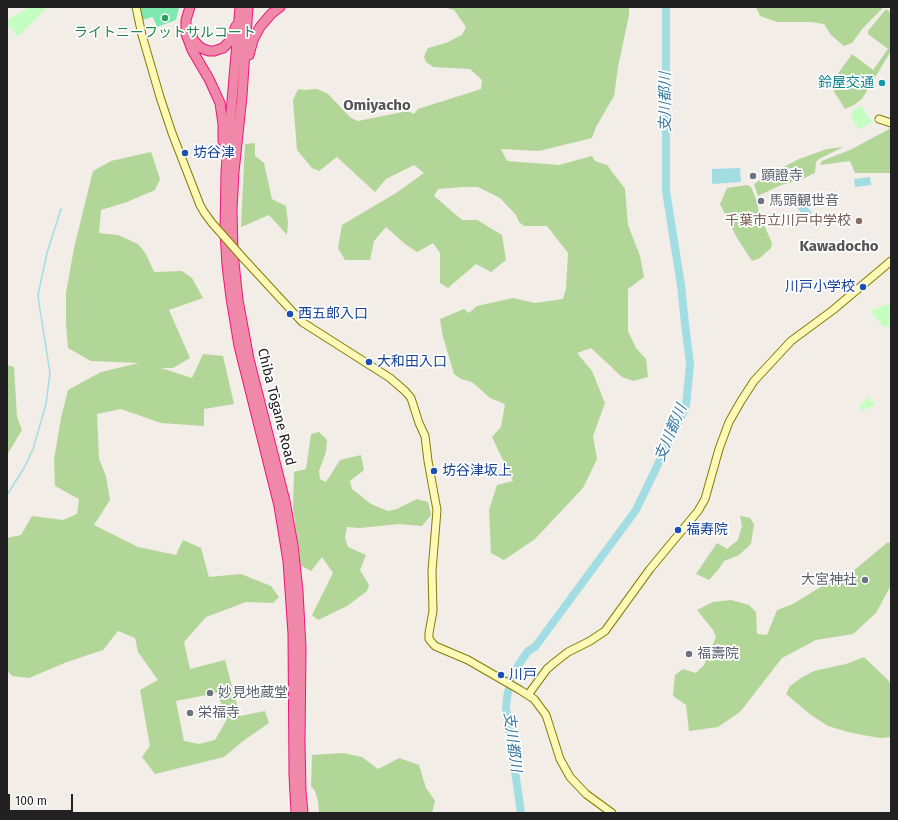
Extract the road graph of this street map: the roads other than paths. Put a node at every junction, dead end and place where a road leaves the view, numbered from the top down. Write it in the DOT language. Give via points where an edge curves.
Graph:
graph roads {
  1 [pos="136,7"];
  2 [pos="190,7"];
  3 [pos="196,7"];
  4 [pos="240,7"];
  5 [pos="248,7"];
  6 [pos="280,7"];
  7 [pos="240,21"];
  8 [pos="244,62"];
  9 [pos="237,98"];
  10 [pos="879,119"];
  11 [pos="231,122"];
  12 [pos="891,123"];
  13 [pos="891,261"];
  14 [pos="528,695"];
  15 [pos="296,813"];
  16 [pos="303,813"];
  17 [pos="612,813"];
  1 -- 14 [label="street, bridge" via="160,97 204,212 293,314 390,378 411,398 425,436 437,510 432,571 433,611 429,639 435,646 461,656"];
  2 -- 11 [label="highway" via="186,20 186,34"];
  3 -- 7 [label="highway" via="192,14 191,32 194,41 204,50 214,51 223,48 230,41"];
  4 -- 7 [label="highway, Chiba Tōgane Road"];
  5 -- 8 [label="highway, Chiba Tōgane Road"];
  6 -- 8 [label="highway" via="260,27 249,56"];
  7 -- 9 [label="highway, Chiba Tōgane Road"];
  8 -- 9 [label="highway, Chiba Tōgane Road"];
  9 -- 11 [label="highway, Chiba Tōgane Road"];
  10 -- 12 [label="street"];
  11 -- 15 [label="highway, Chiba Tōgane Road" via="222,168 223,229 239,346 276,493 288,561 293,634"];
  11 -- 16 [label="highway, Chiba Tōgane Road" via="234,172 232,236 238,300 249,359 285,501 298,591"];
  13 -- 14 [label="street" via="833,310 790,340 754,381 727,428 705,498 698,511 650,569 605,631 554,663"];
  14 -- 17 [label="street" via="546,715 560,759 570,777 586,794"];
}
